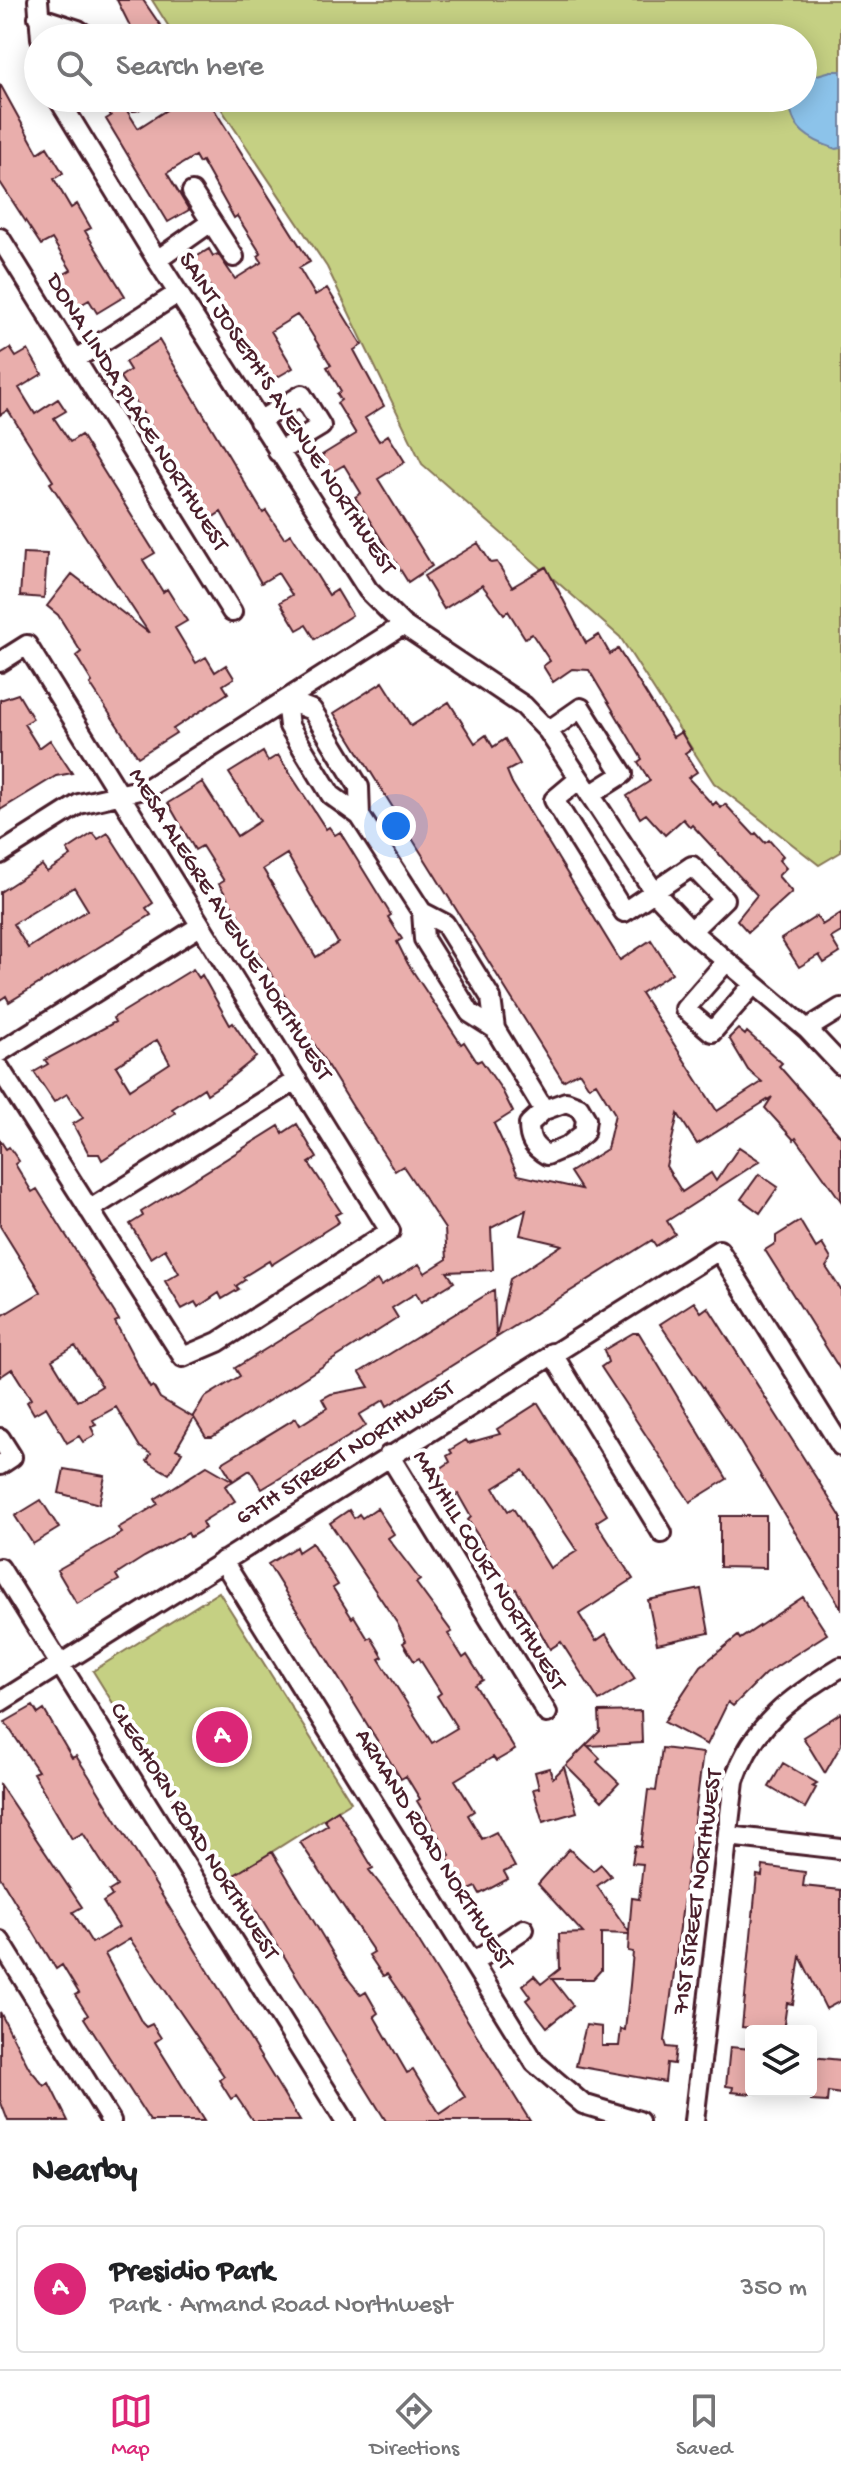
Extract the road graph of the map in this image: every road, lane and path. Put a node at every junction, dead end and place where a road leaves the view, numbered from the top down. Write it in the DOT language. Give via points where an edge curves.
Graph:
graph roads {
  1 [pos="38,8"];
  2 [pos="67,24"];
  3 [pos="70,112"];
  4 [pos="192,192"];
  5 [pos="211,222"];
  6 [pos="0,238"];
  7 [pos="234,257"];
  8 [pos="157,260"];
  9 [pos="178,293"];
  10 [pos="76,359"];
  11 [pos="259,421"];
  12 [pos="278,452"];
  13 [pos="232,612"];
  14 [pos="403,625"];
  15 [pos="0,662"];
  16 [pos="286,700"];
  17 [pos="548,731"];
  18 [pos="584,787"];
  19 [pos="117,793"];
  20 [pos="360,816"];
  21 [pos="0,854"];
  22 [pos="655,893"];
  23 [pos="422,912"];
  24 [pos="200,926"];
  25 [pos="691,931"];
  26 [pos="725,963"];
  27 [pos="753,985"];
  28 [pos="841,1008"];
  29 [pos="495,1029"];
  30 [pos="807,1029"];
  31 [pos="0,1052"];
  32 [pos="841,1065"];
  33 [pos="0,1069"];
  34 [pos="297,1080"];
  35 [pos="544,1110"];
  36 [pos="89,1210"];
  37 [pos="552,1353"];
  38 [pos="0,1438"];
  39 [pos="841,1446"];
  40 [pos="389,1455"];
  41 [pos="6,1461"];
  42 [pos="662,1533"];
  43 [pos="223,1561"];
  44 [pos="0,1568"];
  45 [pos="61,1663"];
  46 [pos="841,1667"];
  47 [pos="0,1702"];
  48 [pos="547,1713"];
  49 [pos="728,1836"];
  50 [pos="841,1849"];
  51 [pos="524,1929"];
  52 [pos="0,1941"];
  53 [pos="474,1962"];
  54 [pos="111,2121"];
  55 [pos="345,2121"];
  56 [pos="639,2121"];
  57 [pos="694,2121"];
  1 -- 2 [label="street"];
  3 -- 8 [label="street, SAINT JOSEPH'S AVENUE NORTHWEST"];
  4 -- 5 [label="street"];
  5 -- 7 [label="street"];
  5 -- 8 [label="street"];
  6 -- 10 [label="street, DONA LINDA PLACE NORTHWEST"];
  8 -- 9 [label="street, SAINT JOSEPH'S AVENUE NORTHWEST"];
  9 -- 10 [label="street"];
  9 -- 11 [label="street, SAINT JOSEPH'S AVENUE NORTHWEST"];
  10 -- 13 [label="street, DONA LINDA PLACE NORTHWEST"];
  11 -- 12 [label="street, SAINT JOSEPH'S AVENUE NORTHWEST"];
  11 -- 12 [label="street" via="302,395 321,426"];
  12 -- 14 [label="street, SAINT JOSEPH'S AVENUE NORTHWEST" via="368,590"];
  14 -- 16 [label="street"];
  14 -- 17 [label="street, SAINT JOSEPH'S AVENUE NORTHWEST" via="514,698"];
  15 -- 19 [label="street, MESA ALEGRE AVENUE NORTHWEST" via="27,645"];
  16 -- 19 [label="street" via="148,788"];
  16 -- 20 [label="street" via="289,726 331,795"];
  16 -- 20 [label="street" via="312,710 359,787"];
  17 -- 18 [label="street, SAINT JOSEPH'S AVENUE NORTHWEST"];
  17 -- 18 [label="street" via="581,708 623,774"];
  18 -- 22 [label="street, SAINT JOSEPH'S AVENUE NORTHWEST"];
  18 -- 22 [label="street" via="554,800 624,912"];
  19 -- 21 [label="street" via="79,804"];
  19 -- 24 [label="street, MESA ALEGRE AVENUE NORTHWEST"];
  20 -- 23 [label="street"];
  22 -- 25 [label="street, SAINT JOSEPH'S AVENUE NORTHWEST"];
  22 -- 25 [label="street" via="692,866 724,899"];
  23 -- 29 [label="street" via="424,939 470,1013"];
  23 -- 29 [label="street" via="445,924 491,998"];
  24 -- 31 [label="street"];
  24 -- 34 [label="street, MESA ALEGRE AVENUE NORTHWEST"];
  25 -- 26 [label="street, SAINT JOSEPH'S AVENUE NORTHWEST"];
  26 -- 27 [label="street, SAINT JOSEPH'S AVENUE NORTHWEST"];
  26 -- 27 [label="street" via="685,1009 712,1032"];
  27 -- 30 [label="street, SAINT JOSEPH'S AVENUE NORTHWEST"];
  28 -- 30 [label="street"];
  29 -- 35 [label="street"];
  30 -- 32 [label="street, SAINT JOSEPH'S AVENUE NORTHWEST"];
  33 -- 36 [label="street"];
  34 -- 36 [label="street"];
  34 -- 36 [label="street, MESA ALEGRE AVENUE NORTHWEST" via="390,1231 218,1342 183,1357"];
  37 -- 39 [label="street, 67TH STREET NORTHWEST" via="719,1250"];
  37 -- 40 [label="street, 67TH STREET NORTHWEST"];
  37 -- 42 [label="street"];
  38 -- 41 [label="street"];
  40 -- 43 [label="street, 67TH STREET NORTHWEST"];
  40 -- 48 [label="street, MAYHILL COURT NORTHWEST"];
  43 -- 45 [label="street, 67TH STREET NORTHWEST"];
  43 -- 53 [label="street, ARMAND ROAD NORTHWEST"];
  44 -- 45 [label="street, CLEGHORN ROAD NORTHWEST"];
  45 -- 47 [label="street, 67TH STREET NORTHWEST"];
  45 -- 55 [label="street, CLEGHORN ROAD NORTHWEST"];
  46 -- 49 [label="street, 71ST STREET NORTHWEST" via="785,1703 749,1743 734,1781"];
  49 -- 50 [label="street"];
  49 -- 57 [label="street, 71ST STREET NORTHWEST"];
  51 -- 53 [label="street"];
  52 -- 54 [label="street"];
  53 -- 56 [label="street, ARMAND ROAD NORTHWEST" via="535,2063 583,2104"];
}
